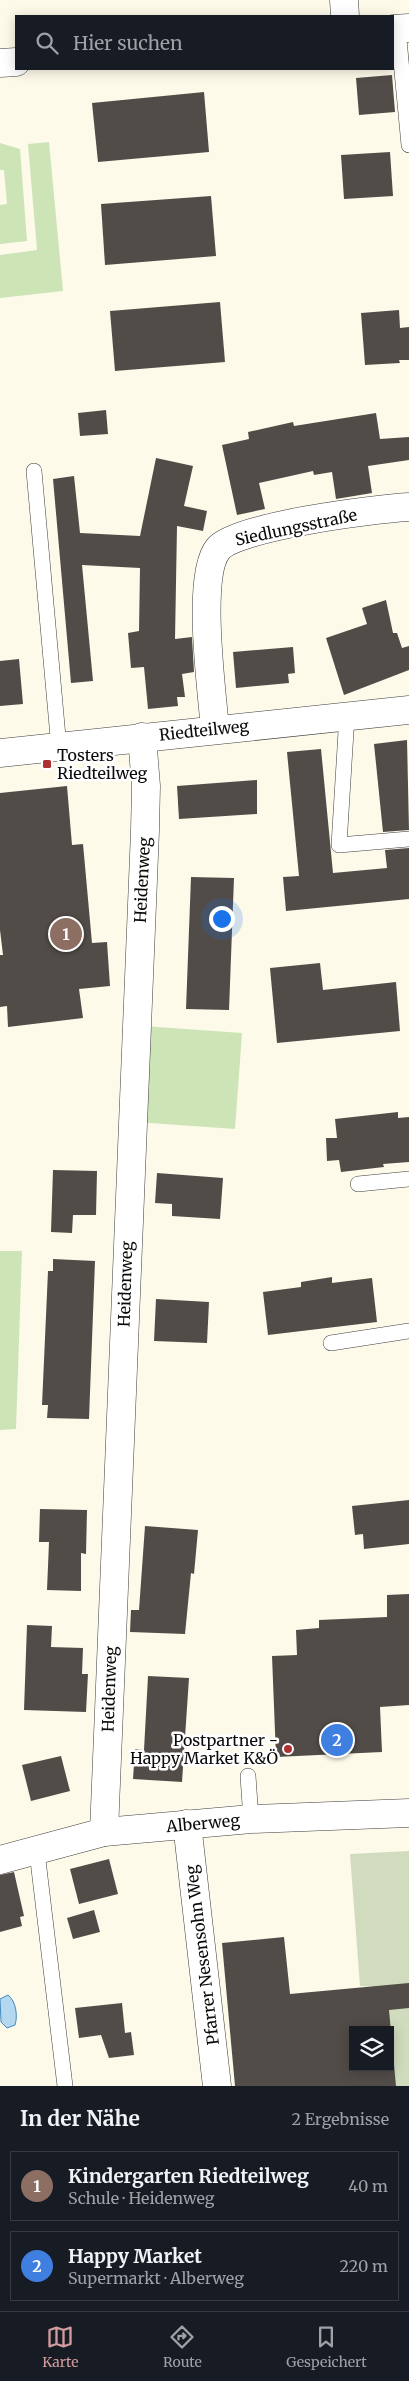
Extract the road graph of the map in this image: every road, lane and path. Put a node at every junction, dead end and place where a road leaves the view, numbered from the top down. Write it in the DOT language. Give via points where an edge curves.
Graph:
graph roads {
  1 [pos="344,0"];
  2 [pos="345,15"];
  3 [pos="400,29"];
  4 [pos="15,62"];
  5 [pos="0,63"];
  6 [pos="409,145"];
  7 [pos="34,471"];
  8 [pos="409,507"];
  9 [pos="409,710"];
  10 [pos="346,716"];
  11 [pos="215,729"];
  12 [pos="142,737"];
  13 [pos="59,748"];
  14 [pos="0,753"];
  15 [pos="409,839"];
  16 [pos="409,1179"];
  17 [pos="358,1184"];
  18 [pos="409,1332"];
  19 [pos="330,1343"];
  20 [pos="248,1776"];
  21 [pos="409,1813"];
  22 [pos="251,1819"];
  23 [pos="187,1824"];
  24 [pos="104,1832"];
  25 [pos="37,1852"];
  26 [pos="0,1860"];
  27 [pos="65,2086"];
  28 [pos="217,2086"];
  1 -- 2 [label="street"];
  3 -- 6 [label="lane"];
  4 -- 5 [label="street"];
  7 -- 13 [label="lane"];
  8 -- 11 [label="street, Siedlungsstraße" via="314,519 239,536 218,548 211,566 205,612"];
  9 -- 10 [label="street, Riedteilweg"];
  10 -- 11 [label="street, Riedteilweg"];
  10 -- 15 [label="lane" via="339,845"];
  11 -- 12 [label="street, Riedteilweg"];
  12 -- 13 [label="street, Riedteilweg"];
  12 -- 24 [label="street, Heidenweg" via="145,831"];
  13 -- 14 [label="street, Riedteilweg"];
  16 -- 17 [label="lane"];
  18 -- 19 [label="lane"];
  20 -- 22 [label="lane"];
  21 -- 22 [label="street, Alberweg"];
  22 -- 23 [label="street, Alberweg"];
  23 -- 24 [label="street, Alberweg"];
  23 -- 28 [label="street, Pfarrer Nesensohn Weg"];
  24 -- 25 [label="street, Alberweg"];
  25 -- 26 [label="street, Alberweg"];
  25 -- 27 [label="lane"];
}
